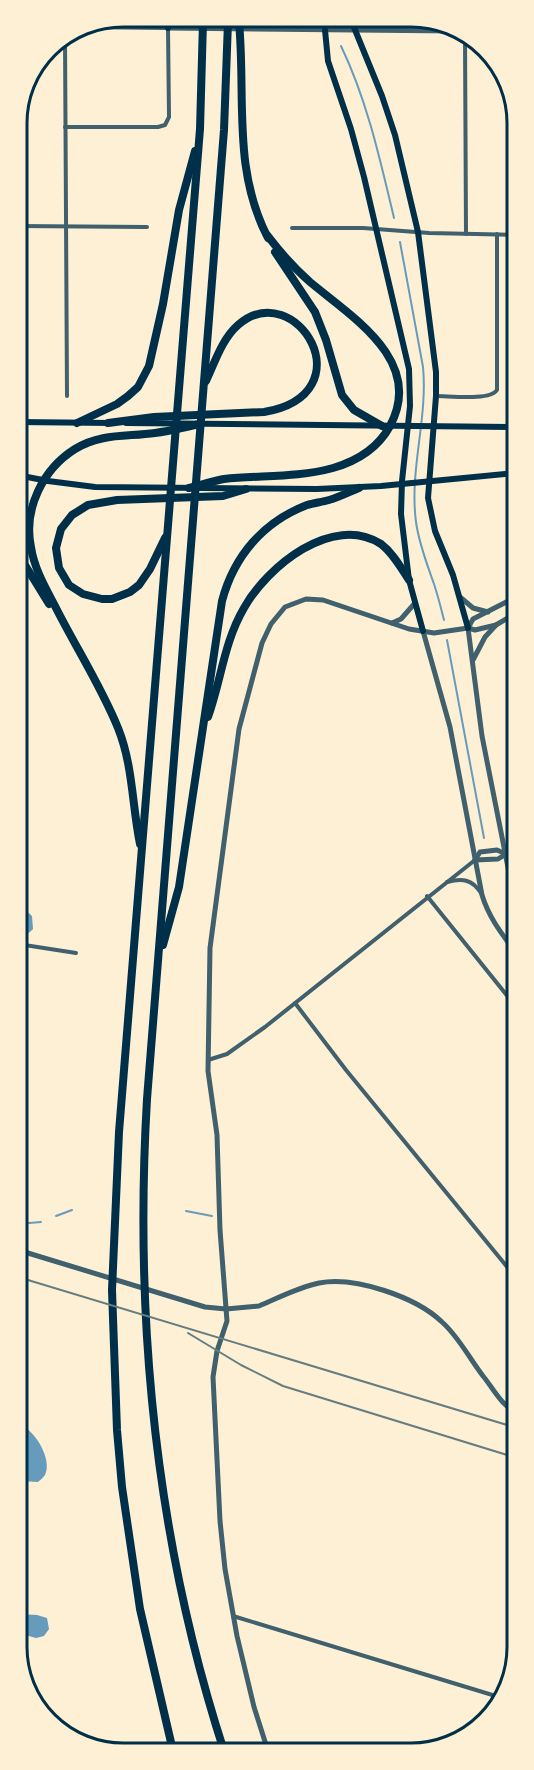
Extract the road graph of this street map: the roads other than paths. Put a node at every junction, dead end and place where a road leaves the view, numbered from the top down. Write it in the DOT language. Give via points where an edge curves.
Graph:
graph roads {
  1 [pos="168,27"];
  2 [pos="172,27"];
  3 [pos="203,27"];
  4 [pos="228,27"];
  5 [pos="240,27"];
  6 [pos="354,27"];
  7 [pos="327,30"];
  8 [pos="356,31"];
  9 [pos="438,31"];
  10 [pos="465,44"];
  11 [pos="66,46"];
  12 [pos="65,126"];
  13 [pos="200,129"];
  14 [pos="27,226"];
  15 [pos="65,226"];
  16 [pos="147,227"];
  17 [pos="292,228"];
  18 [pos="377,229"];
  19 [pos="418,232"];
  20 [pos="466,234"];
  21 [pos="497,234"];
  22 [pos="507,234"];
  23 [pos="267,235"];
  24 [pos="204,385"];
  25 [pos="66,396"];
  26 [pos="436,396"];
  27 [pos="154,420"];
  28 [pos="27,422"];
  29 [pos="77,423"];
  30 [pos="108,423"];
  31 [pos="370,423"];
  32 [pos="200,424"];
  33 [pos="382,426"];
  34 [pos="507,427"];
  35 [pos="507,473"];
  36 [pos="27,478"];
  37 [pos="189,488"];
  38 [pos="359,488"];
  39 [pos="246,489"];
  40 [pos="223,492"];
  41 [pos="168,531"];
  42 [pos="27,568"];
  43 [pos="409,580"];
  44 [pos="460,597"];
  45 [pos="507,602"];
  46 [pos="415,603"];
  47 [pos="489,612"];
  48 [pos="507,618"];
  49 [pos="392,623"];
  50 [pos="496,625"];
  51 [pos="468,628"];
  52 [pos="423,631"];
  53 [pos="78,652"];
  54 [pos="472,661"];
  55 [pos="202,733"];
  56 [pos="506,854"];
  57 [pos="142,855"];
  58 [pos="507,859"];
  59 [pos="475,860"];
  60 [pos="443,884"];
  61 [pos="482,895"];
  62 [pos="427,896"];
  63 [pos="507,941"];
  64 [pos="27,945"];
  65 [pos="76,953"];
  66 [pos="158,964"];
  67 [pos="507,996"];
  68 [pos="295,1003"];
  69 [pos="208,1060"];
  70 [pos="27,1253"];
  71 [pos="507,1268"];
  72 [pos="226,1309"];
  73 [pos="507,1407"];
  74 [pos="233,1616"];
  75 [pos="494,1695"];
  76 [pos="171,1743"];
  77 [pos="222,1743"];
  78 [pos="266,1743"];
  1 -- 12 [label="street" via="169,117 165,125"];
  2 -- 7 [label="street"];
  3 -- 13 [label="highway"];
  4 -- 24 [label="highway" via="224,130"];
  5 -- 23 [label="highway" via="245,174"];
  6 -- 8 [label="main road"];
  7 -- 8 [label="street"];
  7 -- 18 [label="main road" via="328,61 351,129"];
  8 -- 9 [label="street"];
  8 -- 19 [label="main road" via="395,135"];
  10 -- 20 [label="street"];
  11 -- 12 [label="street"];
  12 -- 15 [label="street"];
  13 -- 29 [label="highway" via="179,210 149,366 129,396"];
  13 -- 41 [label="highway"];
  14 -- 15 [label="street"];
  15 -- 16 [label="street"];
  15 -- 25 [label="street"];
  17 -- 18 [label="street"];
  18 -- 19 [label="street"];
  18 -- 43 [label="main road" via="409,369 410,406 401,514"];
  19 -- 20 [label="street"];
  19 -- 26 [label="main road"];
  20 -- 21 [label="street"];
  21 -- 22 [label="street"];
  21 -- 26 [label="street" via="496,392 486,396"];
  23 -- 31 [label="highway" via="315,312 342,395"];
  23 -- 37 [label="highway" via="301,273 380,342 395,371 398,390 394,417 378,443 339,466 299,475 222,480"];
  24 -- 27 [label="highway" via="226,338 251,317 282,316 297,323 316,352 311,385 300,398 279,409"];
  24 -- 66 [label="highway"];
  26 -- 44 [label="main road" via="428,498 431,518"];
  27 -- 30 [label="highway"];
  27 -- 32 [label="main road"];
  28 -- 29 [label="main road"];
  29 -- 30 [label="main road"];
  31 -- 32 [label="main road"];
  31 -- 33 [label="highway"];
  32 -- 53 [label="highway" via="100,438 76,448 46,475 30,516 33,558"];
  33 -- 34 [label="main road"];
  35 -- 38 [label="main road"];
  36 -- 37 [label="main road" via="95,487"];
  37 -- 40 [label="main road"];
  38 -- 39 [label="main road"];
  38 -- 55 [label="highway" via="281,518 239,560 222,601"];
  39 -- 40 [label="highway"];
  40 -- 41 [label="highway" via="88,505 66,521 61,530 56,548 59,568 69,585 83,594 112,599 130,592 145,578"];
  41 -- 57 [label="highway"];
  42 -- 53 [label="highway"];
  43 -- 46 [label="main road"];
  43 -- 55 [label="highway" via="392,554 364,537 324,540 280,564 254,591 236,624"];
  44 -- 47 [label="street" via="472,608"];
  44 -- 51 [label="main road"];
  45 -- 47 [label="street"];
  46 -- 49 [label="street"];
  46 -- 52 [label="main road"];
  47 -- 51 [label="street" via="473,620"];
  48 -- 50 [label="street"];
  49 -- 52 [label="street"];
  49 -- 69 [label="street" via="331,602 306,598 281,611 267,631 242,713 210,948"];
  50 -- 51 [label="street"];
  50 -- 54 [label="street"];
  51 -- 52 [label="street"];
  51 -- 54 [label="street"];
  52 -- 59 [label="street" via="450,727"];
  53 -- 57 [label="highway" via="123,742"];
  54 -- 56 [label="street" via="482,736"];
  55 -- 66 [label="highway" via="179,887"];
  56 -- 58 [label="street"];
  56 -- 59 [label="street" via="498,859"];
  57 -- 76 [label="highway" via="119,1132 112,1332 129,1541 140,1609"];
  59 -- 60 [label="street"];
  59 -- 61 [label="street"];
  60 -- 61 [label="street" via="465,880"];
  60 -- 62 [label="street"];
  61 -- 63 [label="street" via="495,926"];
  62 -- 67 [label="street"];
  62 -- 68 [label="street"];
  64 -- 65 [label="street"];
  66 -- 77 [label="highway" via="145,1136 143,1257 154,1430 189,1626"];
  68 -- 69 [label="street" via="227,1054"];
  68 -- 71 [label="street"];
  69 -- 72 [label="street" via="217,1135"];
  70 -- 72 [label="street" via="187,1302"];
  72 -- 73 [label="street" via="259,1306 321,1282 391,1293 443,1322"];
  72 -- 74 [label="street" via="213,1377 214,1424 221,1529"];
  74 -- 75 [label="street"];
  74 -- 78 [label="street"];
}
